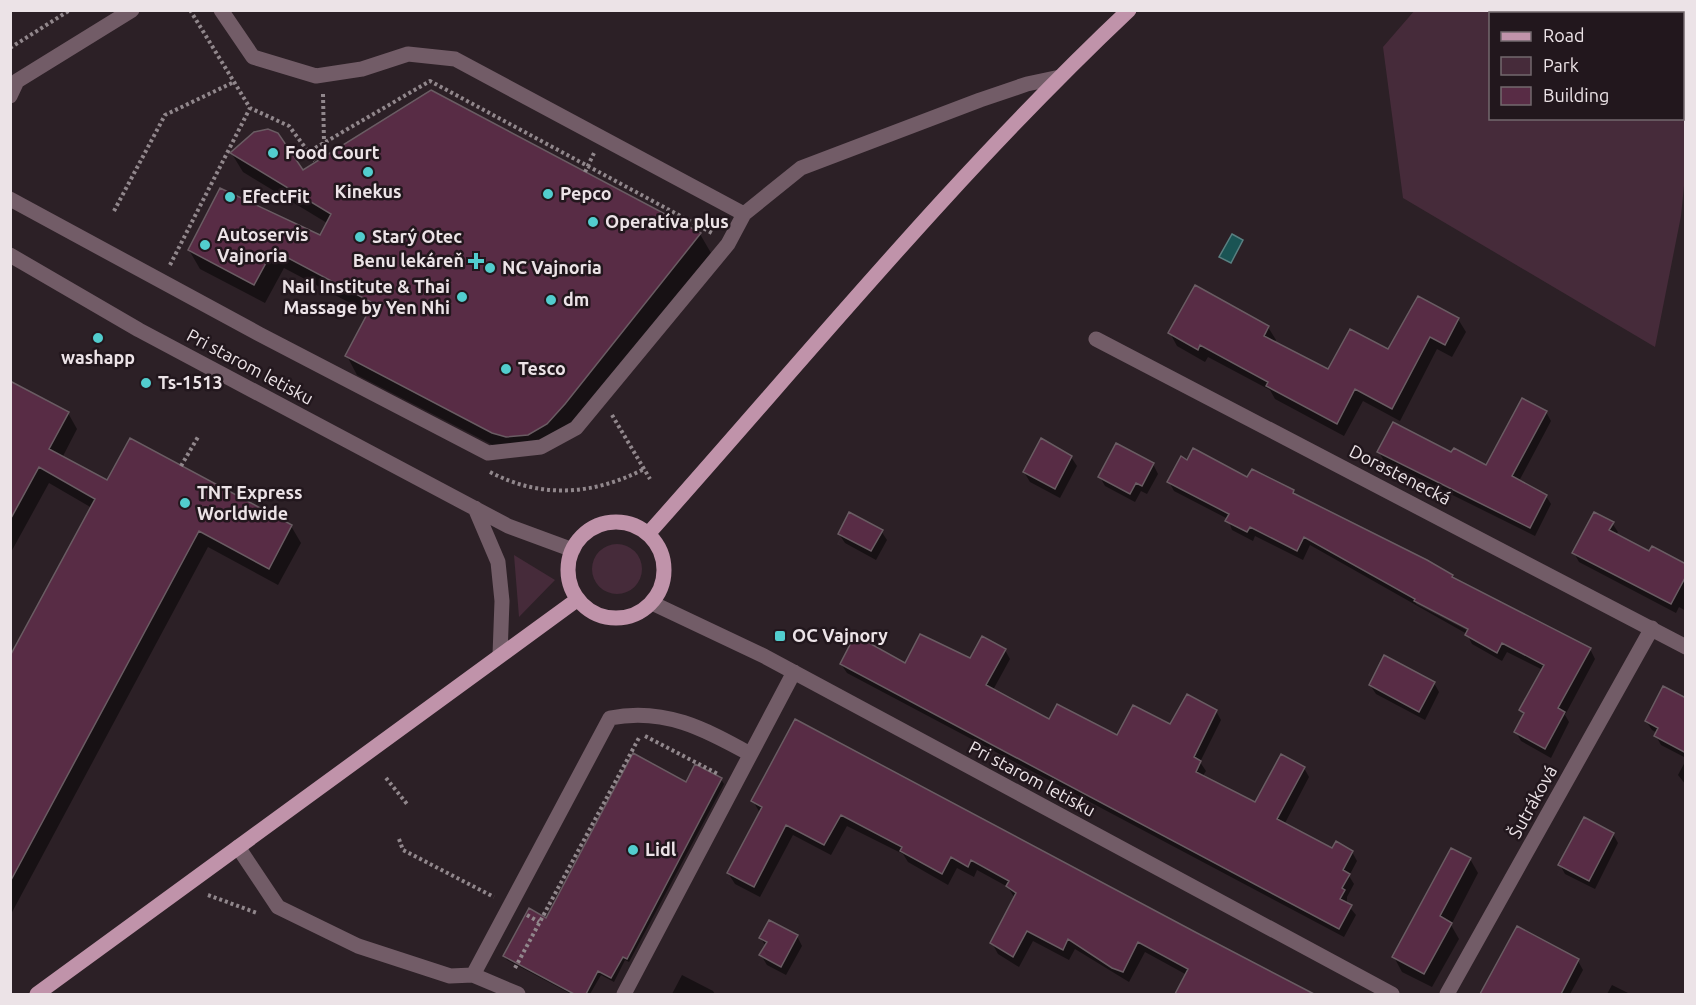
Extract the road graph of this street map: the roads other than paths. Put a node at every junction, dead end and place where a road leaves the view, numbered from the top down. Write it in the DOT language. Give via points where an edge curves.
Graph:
graph roads {
  1 [pos="132,10"];
  2 [pos="221,10"];
  3 [pos="1129,10"];
  4 [pos="1060,77"];
  5 [pos="10,96"];
  6 [pos="10,199"];
  7 [pos="744,214"];
  8 [pos="10,255"];
  9 [pos="1096,339"];
  10 [pos="475,508"];
  11 [pos="648,534"];
  12 [pos="573,550"];
  13 [pos="578,599"];
  14 [pos="652,603"];
  15 [pos="1652,628"];
  16 [pos="1686,647"];
  17 [pos="500,655"];
  18 [pos="794,672"];
  19 [pos="750,754"];
  20 [pos="238,847"];
  21 [pos="473,975"];
  22 [pos="37,994"];
  23 [pos="518,994"];
  24 [pos="624,994"];
  25 [pos="1392,994"];
  26 [pos="1447,994"];
  1 -- 5 [label="street" via="17,81"];
  2 -- 7 [label="street" via="253,57 321,75 362,69 408,54 455,59"];
  3 -- 4 [label="main road"];
  4 -- 7 [label="street" via="980,100 801,168"];
  4 -- 11 [label="main road" via="836,318"];
  6 -- 7 [label="street" via="488,453 540,447 576,428 728,244"];
  8 -- 10 [label="street, Pri starom letisku" via="139,330"];
  9 -- 15 [label="street, Dorastenecká"];
  10 -- 12 [label="street, Pri starom letisku" via="508,526"];
  10 -- 17 [label="street" via="498,562 502,601"];
  11 -- 12 [label="main road" via="630,524 610,522 590,530"];
  11 -- 14 [label="main road" via="659,548 664,565 663,582"];
  12 -- 13 [label="main road" via="569,581"];
  13 -- 14 [label="main road" via="594,613 614,618 635,615"];
  13 -- 17 [label="main road"];
  14 -- 18 [label="street, Pri starom letisku"];
  15 -- 16 [label="street, Dorastenecká"];
  15 -- 26 [label="street, Šutráková"];
  17 -- 20 [label="main road"];
  18 -- 19 [label="street"];
  18 -- 25 [label="street, Pri starom letisku"];
  19 -- 21 [label="street" via="679,719 631,714 610,718"];
  19 -- 24 [label="street"];
  20 -- 21 [label="street" via="278,907 358,946 450,976"];
  20 -- 22 [label="main road"];
  21 -- 23 [label="street"];
}
